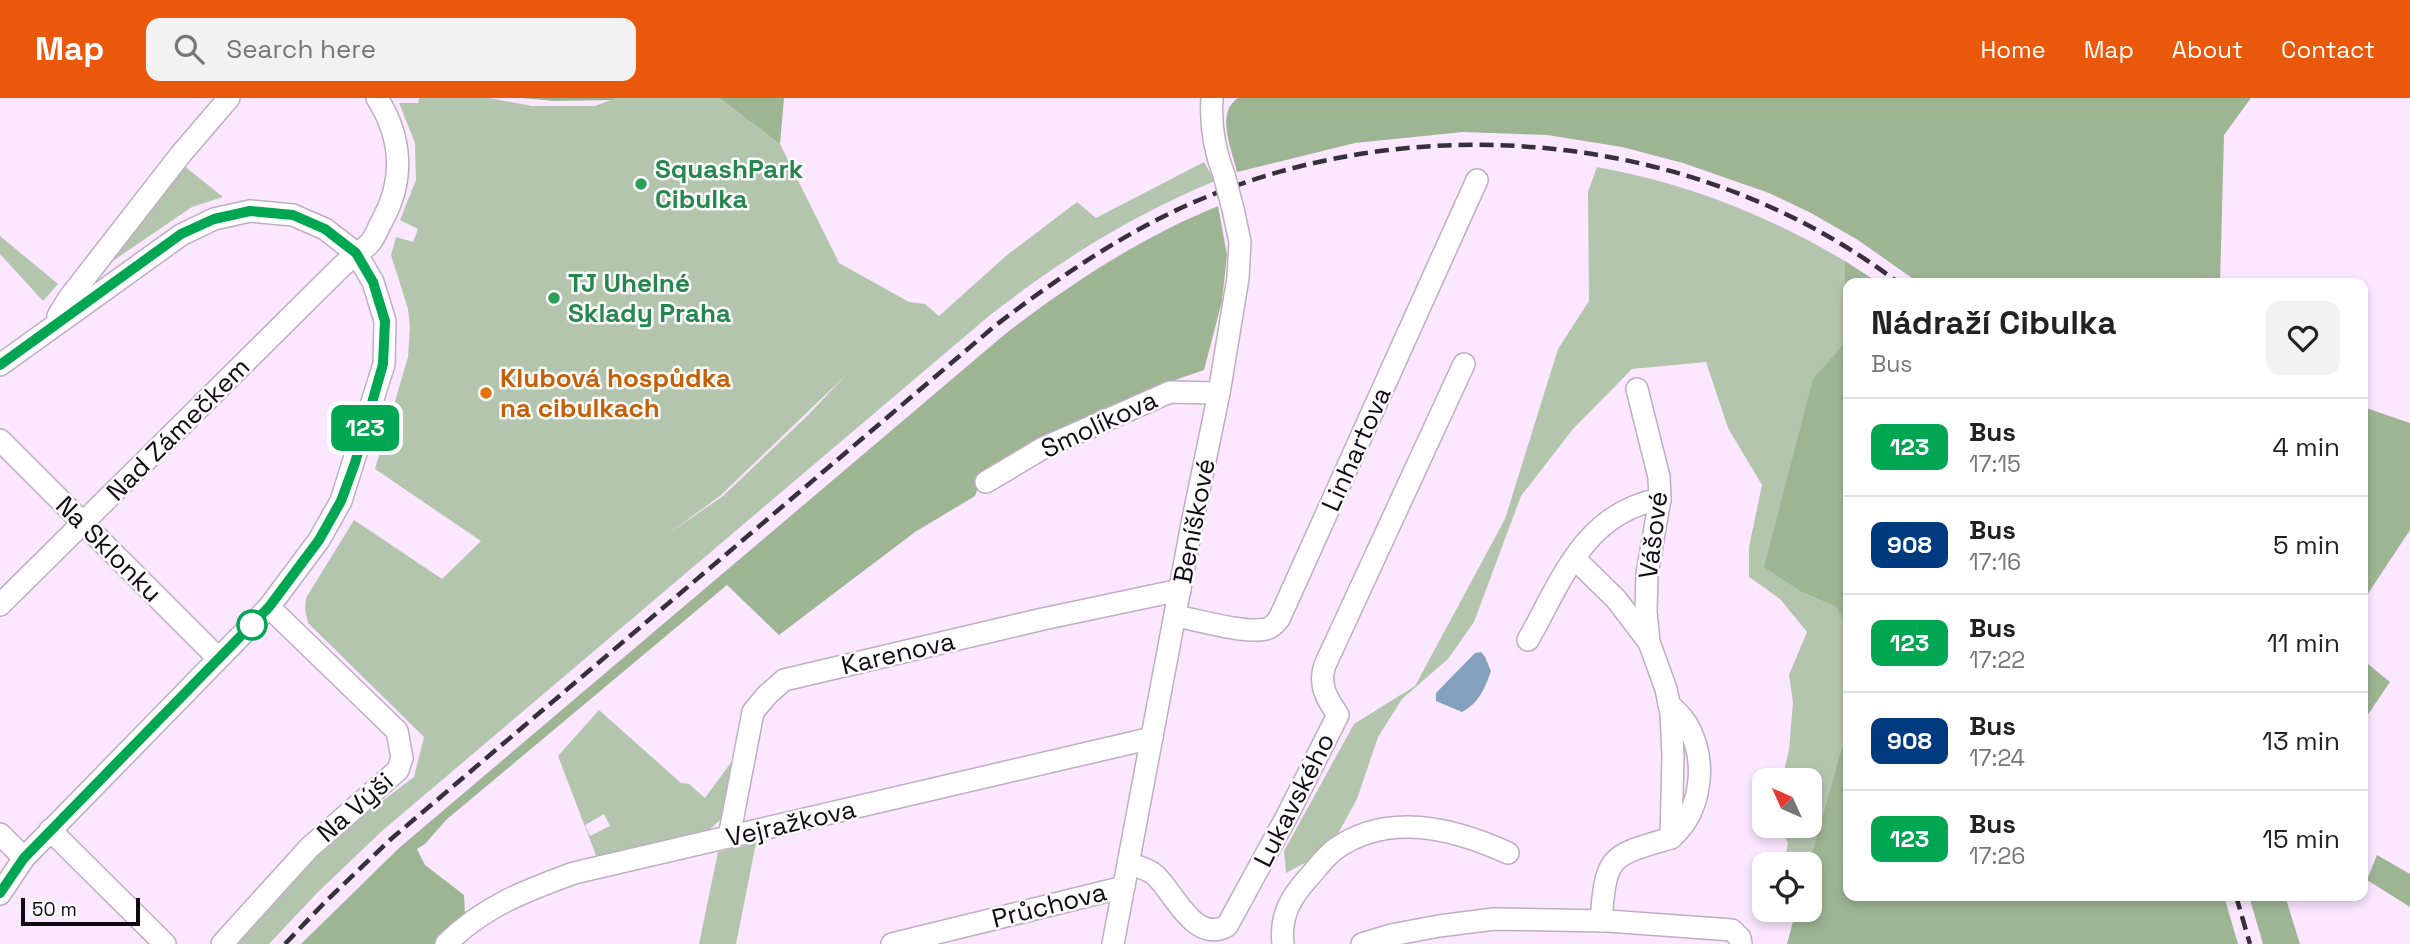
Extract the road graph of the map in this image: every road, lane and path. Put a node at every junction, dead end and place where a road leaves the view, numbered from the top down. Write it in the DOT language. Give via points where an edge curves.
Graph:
graph roads {
  1 [pos="229,98"];
  2 [pos="377,98"];
  3 [pos="1212,98"];
  4 [pos="1478,180"];
  5 [pos="356,253"];
  6 [pos="51,327"];
  7 [pos="1464,364"];
  8 [pos="0,365"];
  9 [pos="1637,389"];
  10 [pos="1219,393"];
  11 [pos="0,440"];
  12 [pos="986,482"];
  13 [pos="1660,499"];
  14 [pos="83,523"];
  15 [pos="1574,559"];
  16 [pos="1180,590"];
  17 [pos="0,605"];
  18 [pos="269,607"];
  19 [pos="1176,616"];
  20 [pos="1528,640"];
  21 [pos="1649,642"];
  22 [pos="218,658"];
  23 [pos="1152,738"];
  24 [pos="50,831"];
  25 [pos="0,834"];
  26 [pos="729,837"];
  27 [pos="1508,853"];
  28 [pos="24,858"];
  29 [pos="1129,864"];
  30 [pos="1124,887"];
  31 [pos="0,894"];
  32 [pos="1601,921"];
  33 [pos="165,944"];
  34 [pos="222,944"];
  35 [pos="446,944"];
  36 [pos="892,944"];
  37 [pos="1113,944"];
  38 [pos="1283,944"];
  39 [pos="1362,944"];
  40 [pos="1741,944"];
  1 -- 6 [label="street" via="163,176"];
  2 -- 5 [label="street, Nad Zámečkem" via="394,132 398,181 370,244"];
  3 -- 10 [label="street, Beníškové, bridge" via="1213,142 1240,242"];
  4 -- 19 [label="street, Linhartova" via="1279,619 1269,628 1258,629"];
  5 -- 6 [label="street" via="325,229 293,215 250,211 214,219 181,234"];
  5 -- 14 [label="street, Nad Zámečkem"];
  5 -- 18 [label="street" via="373,282 385,321 383,364 341,501 319,540"];
  6 -- 8 [label="street"];
  7 -- 29 [label="street, Lukavského" via="1325,665 1324,690 1338,715 1227,926 1212,932 1198,929 1154,874"];
  9 -- 13 [label="street, Vášové" via="1656,461"];
  10 -- 12 [label="street, Smolíkova" via="1170,392 1043,449"];
  10 -- 16 [label="street, Beníškové"];
  11 -- 14 [label="street, Na Sklonku"];
  13 -- 15 [label="street" via="1639,503 1607,521"];
  13 -- 21 [label="street, Vášové" via="1647,574"];
  14 -- 17 [label="street, Nad Zámečkem"];
  14 -- 22 [label="street, Na Sklonku"];
  15 -- 20 [label="street"];
  15 -- 21 [label="street, Vášové" via="1616,599"];
  16 -- 19 [label="street, Beníškové"];
  16 -- 26 [label="street, Karenova" via="784,680 754,712"];
  18 -- 22 [label="street"];
  18 -- 34 [label="street, Na Výši" via="397,732 402,758 398,770 309,848"];
  19 -- 23 [label="street, Beníškové"];
  21 -- 32 [label="street, Vášové" via="1669,704 1671,838 1626,853 1611,864"];
  22 -- 24 [label="street"];
  23 -- 26 [label="street, Vejražkova"];
  23 -- 29 [label="street, Beníškové"];
  24 -- 28 [label="street"];
  24 -- 33 [label="street"];
  25 -- 28 [label="street"];
  26 -- 35 [label="street, Vejražkova" via="575,873 517,894 481,914"];
  27 -- 38 [label="street" via="1438,830 1385,827 1365,834 1334,850 1296,894 1281,927"];
  28 -- 31 [label="street"];
  29 -- 30 [label="street, Beníškové"];
  30 -- 36 [label="street, Průchova"];
  30 -- 37 [label="street, Beníškové"];
  32 -- 39 [label="street" via="1494,919"];
  32 -- 40 [label="street" via="1732,930"];
}
